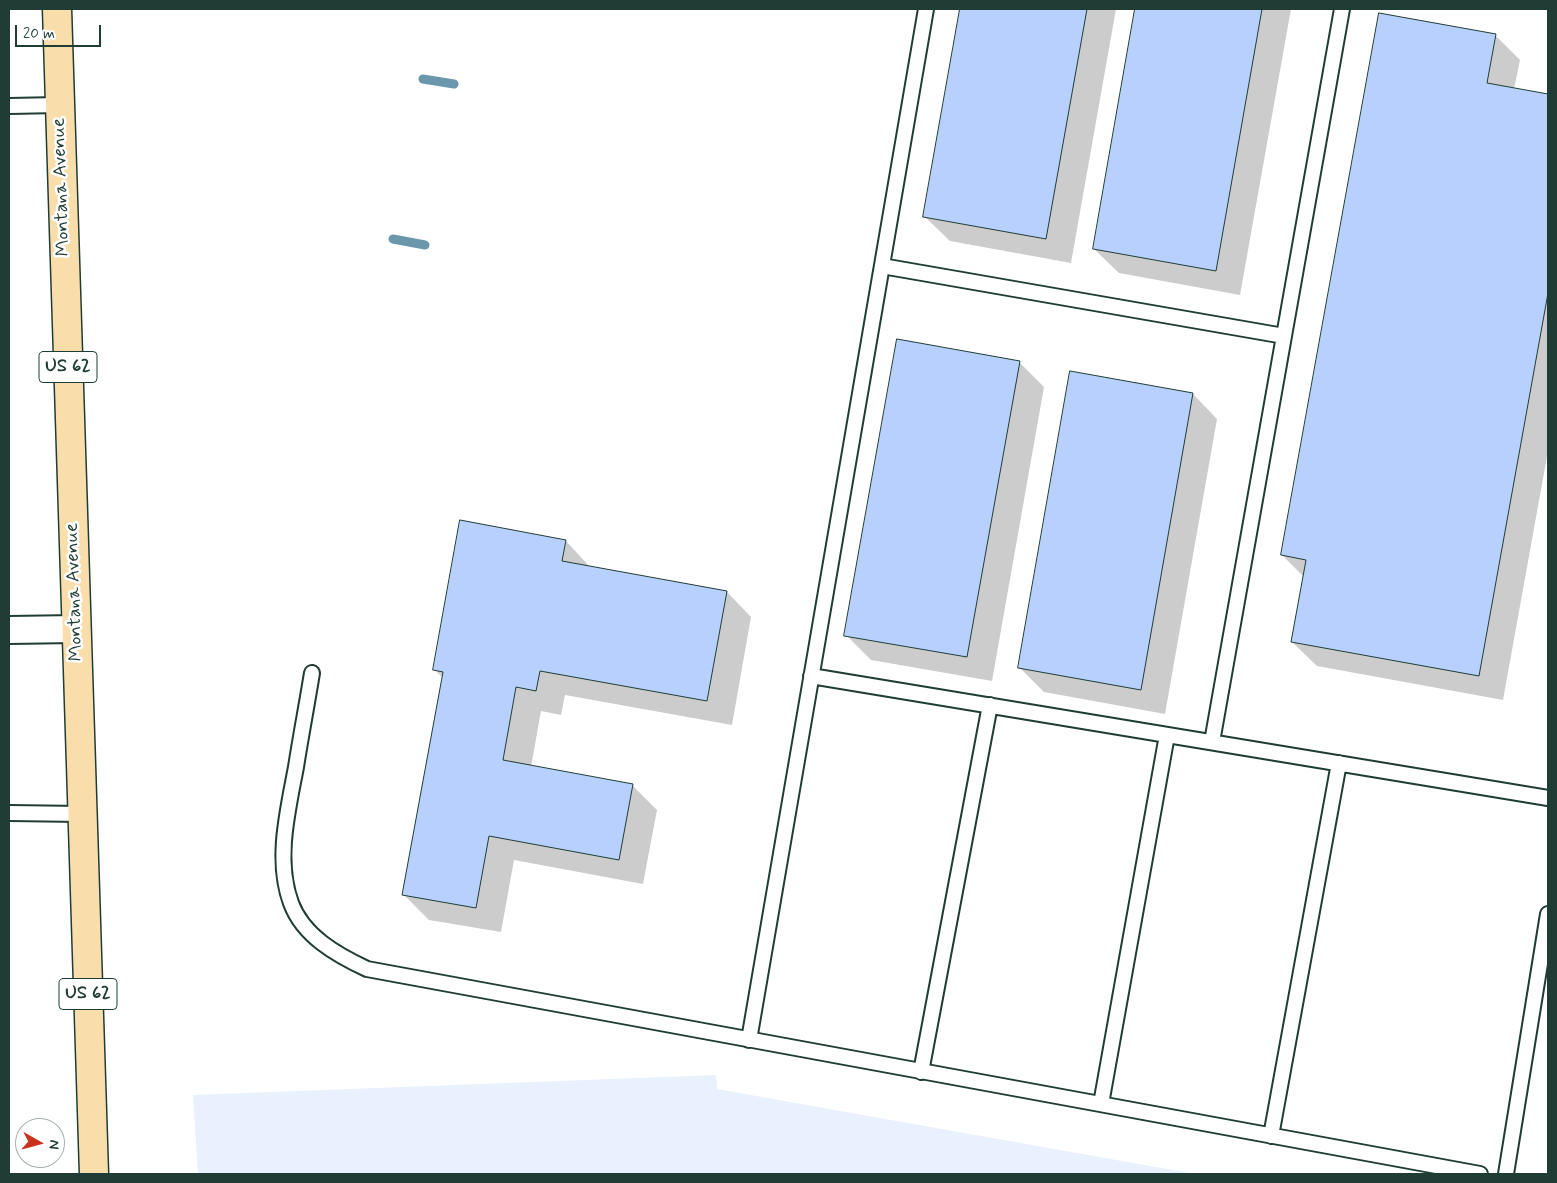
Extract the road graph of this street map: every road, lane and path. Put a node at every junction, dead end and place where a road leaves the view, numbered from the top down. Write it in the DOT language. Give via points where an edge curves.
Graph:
graph roads {
  1 [pos="56,9"];
  2 [pos="926,9"];
  3 [pos="1342,9"];
  4 [pos="59,105"];
  5 [pos="9,106"];
  6 [pos="882,266"];
  7 [pos="1284,336"];
  8 [pos="76,629"];
  9 [pos="9,630"];
  10 [pos="312,672"];
  11 [pos="811,676"];
  12 [pos="990,705"];
  13 [pos="1167,734"];
  14 [pos="1212,742"];
  15 [pos="1340,763"];
  16 [pos="1548,798"];
  17 [pos="9,813"];
  18 [pos="82,814"];
  19 [pos="1548,914"];
  20 [pos="749,1040"];
  21 [pos="921,1072"];
  22 [pos="1101,1104"];
  23 [pos="1270,1136"];
  24 [pos="94,1174"];
  25 [pos="1480,1174"];
  26 [pos="1506,1174"];
  1 -- 4 [label="highway, Montana Avenue / US 62"];
  2 -- 6 [label="lane"];
  3 -- 7 [label="lane"];
  4 -- 5 [label="lane"];
  4 -- 8 [label="highway, Montana Avenue / US 62"];
  6 -- 7 [label="lane"];
  6 -- 11 [label="lane"];
  7 -- 14 [label="lane"];
  8 -- 9 [label="street"];
  8 -- 18 [label="highway, Montana Avenue / US 62"];
  10 -- 20 [label="lane" via="284,829 284,877 291,904 302,923 322,944 367,969"];
  11 -- 12 [label="lane"];
  11 -- 20 [label="lane"];
  12 -- 13 [label="lane"];
  12 -- 21 [label="lane"];
  13 -- 14 [label="lane"];
  13 -- 22 [label="lane"];
  14 -- 15 [label="lane"];
  15 -- 16 [label="lane"];
  15 -- 23 [label="lane"];
  17 -- 18 [label="lane"];
  18 -- 24 [label="highway, Montana Avenue / US 62"];
  19 -- 26 [label="lane"];
  20 -- 21 [label="lane"];
  21 -- 22 [label="lane"];
  22 -- 23 [label="lane"];
  23 -- 25 [label="lane"];
}
